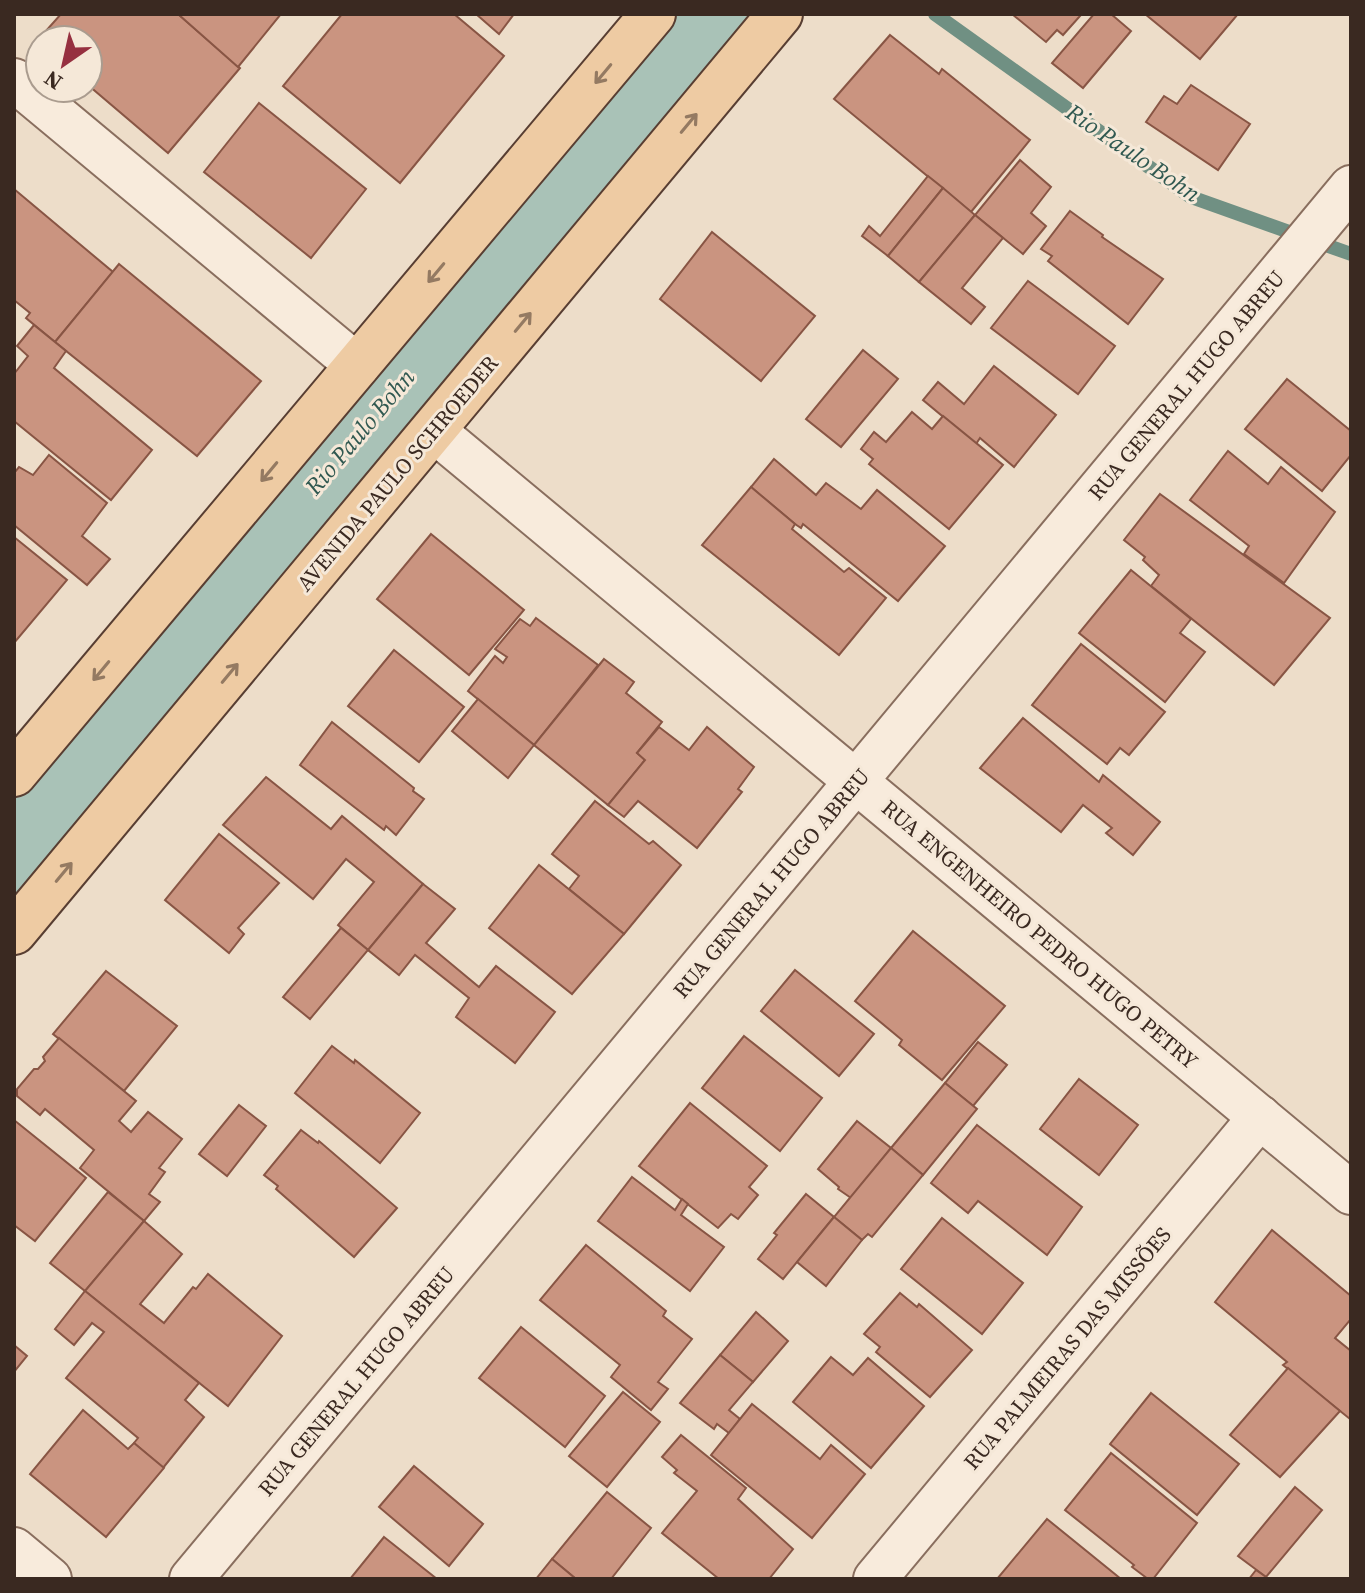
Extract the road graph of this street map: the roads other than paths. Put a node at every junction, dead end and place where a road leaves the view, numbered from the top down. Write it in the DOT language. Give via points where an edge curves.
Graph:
graph roads {
  1 [pos="653,14"];
  2 [pos="780,14"];
  3 [pos="14,80"];
  4 [pos="1351,187"];
  5 [pos="358,366"];
  6 [pos="433,430"];
  7 [pos="14,774"];
  8 [pos="856,781"];
  9 [pos="14,932"];
  10 [pos="1260,1117"];
  11 [pos="1351,1193"];
  12 [pos="14,1549"];
  13 [pos="50,1579"];
  14 [pos="191,1579"];
  15 [pos="875,1579"];
  1 -- 5 [label="main road, one-way"];
  6 -- 2 [label="main road, AVENIDA PAULO SCHROEDER, one-way"];
  3 -- 5 [label="street"];
  4 -- 8 [label="street, RUA GENERAL HUGO ABREU"];
  5 -- 7 [label="main road, one-way"];
  6 -- 8 [label="street, RUA ENGENHEIRO PEDRO HUGO PETRY"];
  9 -- 6 [label="main road, AVENIDA PAULO SCHROEDER, one-way"];
  8 -- 10 [label="street, RUA ENGENHEIRO PEDRO HUGO PETRY"];
  8 -- 14 [label="street, RUA GENERAL HUGO ABREU"];
  10 -- 11 [label="street, RUA ENGENHEIRO PEDRO HUGO PETRY"];
  10 -- 15 [label="street, RUA PALMEIRAS DAS MISSÕES"];
  12 -- 13 [label="street"];
}
